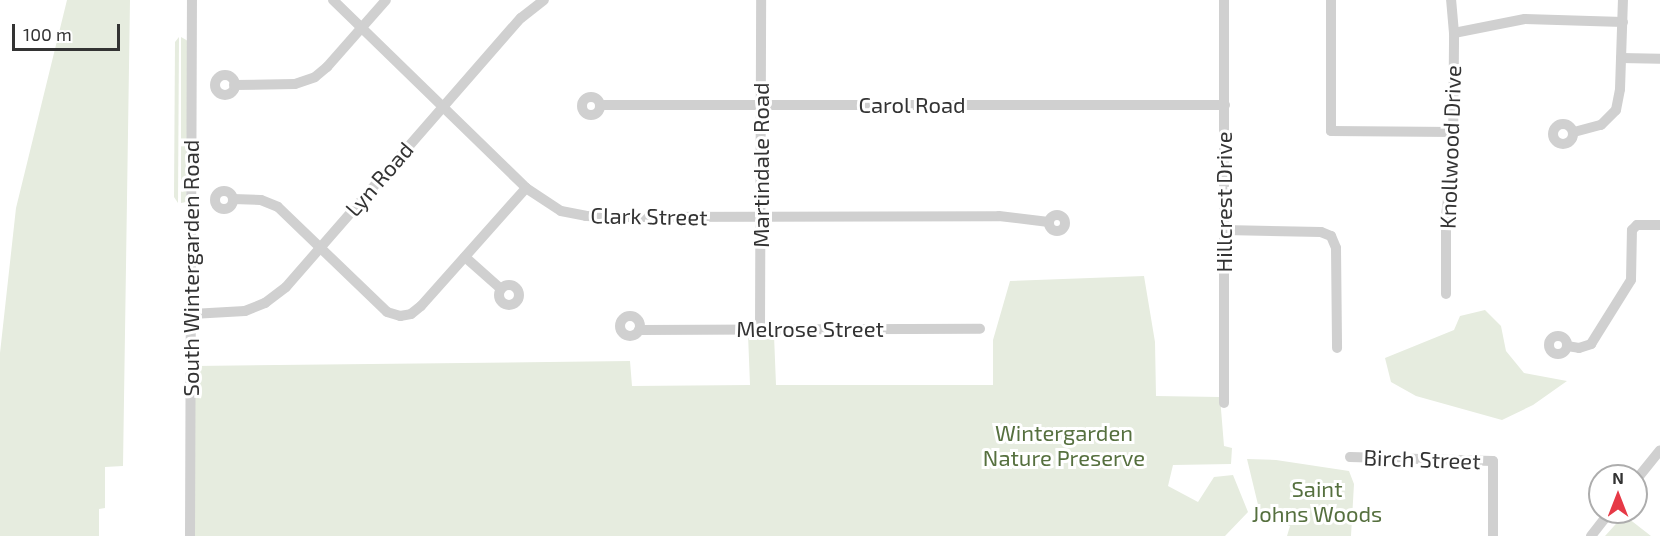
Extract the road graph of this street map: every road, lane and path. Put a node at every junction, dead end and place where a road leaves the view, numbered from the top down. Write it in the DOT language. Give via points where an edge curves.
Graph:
graph roads {
  1 [pos="192,0"];
  2 [pos="333,0"];
  3 [pos="386,0"];
  4 [pos="544,0"];
  5 [pos="761,0"];
  6 [pos="1224,0"];
  7 [pos="1331,0"];
  8 [pos="1451,0"];
  9 [pos="1623,0"];
  10 [pos="1623,22"];
  11 [pos="361,28"];
  12 [pos="1454,33"];
  13 [pos="1622,58"];
  14 [pos="1660,59"];
  15 [pos="234,85"];
  16 [pos="600,105"];
  17 [pos="761,105"];
  18 [pos="1225,105"];
  19 [pos="442,107"];
  20 [pos="1453,132"];
  21 [pos="1574,132"];
  22 [pos="526,188"];
  23 [pos="233,200"];
  24 [pos="761,217"];
  25 [pos="1049,222"];
  26 [pos="1660,225"];
  27 [pos="1224,230"];
  28 [pos="321,247"];
  29 [pos="465,257"];
  30 [pos="501,289"];
  31 [pos="1446,294"];
  32 [pos="192,314"];
  33 [pos="760,329"];
  34 [pos="980,329"];
  35 [pos="639,330"];
  36 [pos="1567,346"];
  37 [pos="1337,348"];
  38 [pos="1224,403"];
  39 [pos="1660,450"];
  40 [pos="1350,457"];
  41 [pos="1648,465"];
  42 [pos="1600,524"];
  43 [pos="190,536"];
  44 [pos="1493,536"];
  45 [pos="1591,536"];
  1 -- 32 [label="street, South Wintergarden Road"];
  2 -- 11 [label="street, Clark Street"];
  3 -- 11 [label="street"];
  4 -- 19 [label="street, Lyn Road" via="521,18"];
  5 -- 17 [label="street, Martindale Road"];
  6 -- 18 [label="street, Hillcrest Drive"];
  7 -- 20 [label="street" via="1330,131"];
  8 -- 12 [label="street, Knollwood Drive"];
  9 -- 10 [label="street"];
  10 -- 12 [label="street" via="1525,19"];
  10 -- 13 [label="street"];
  11 -- 15 [label="street" via="327,67 310,79 284,85"];
  11 -- 19 [label="street, Clark Street"];
  12 -- 20 [label="street, Knollwood Drive"];
  13 -- 14 [label="street"];
  13 -- 21 [label="street" via="1620,99 1612,116 1596,127"];
  16 -- 17 [label="street, Carol Road"];
  17 -- 18 [label="street, Carol Road"];
  17 -- 24 [label="street, Martindale Road"];
  18 -- 27 [label="street, Hillcrest Drive"];
  19 -- 22 [label="street, Clark Street"];
  19 -- 28 [label="street, Lyn Road"];
  20 -- 31 [label="street, Knollwood Drive" via="1446,216"];
  22 -- 24 [label="street, Clark Street" via="551,207 586,216"];
  22 -- 29 [label="street"];
  23 -- 28 [label="street" via="273,204"];
  24 -- 25 [label="street, Clark Street" via="999,216"];
  24 -- 33 [label="street, Martindale Road"];
  26 -- 36 [label="street" via="1637,225 1632,230 1631,280 1591,344 1581,348"];
  27 -- 37 [label="street" via="1321,232 1331,236 1336,248"];
  27 -- 38 [label="street, Hillcrest Drive"];
  28 -- 29 [label="street" via="387,312 400,316 416,311"];
  28 -- 32 [label="street, Lyn Road" via="265,303 234,313"];
  29 -- 30 [label="street"];
  32 -- 43 [label="street, South Wintergarden Road"];
  33 -- 34 [label="street, Melrose Street"];
  33 -- 35 [label="street, Melrose Street"];
  39 -- 41 [label="street"];
  40 -- 44 [label="street, Birch Street" via="1493,461"];
  42 -- 45 [label="street"];
}
